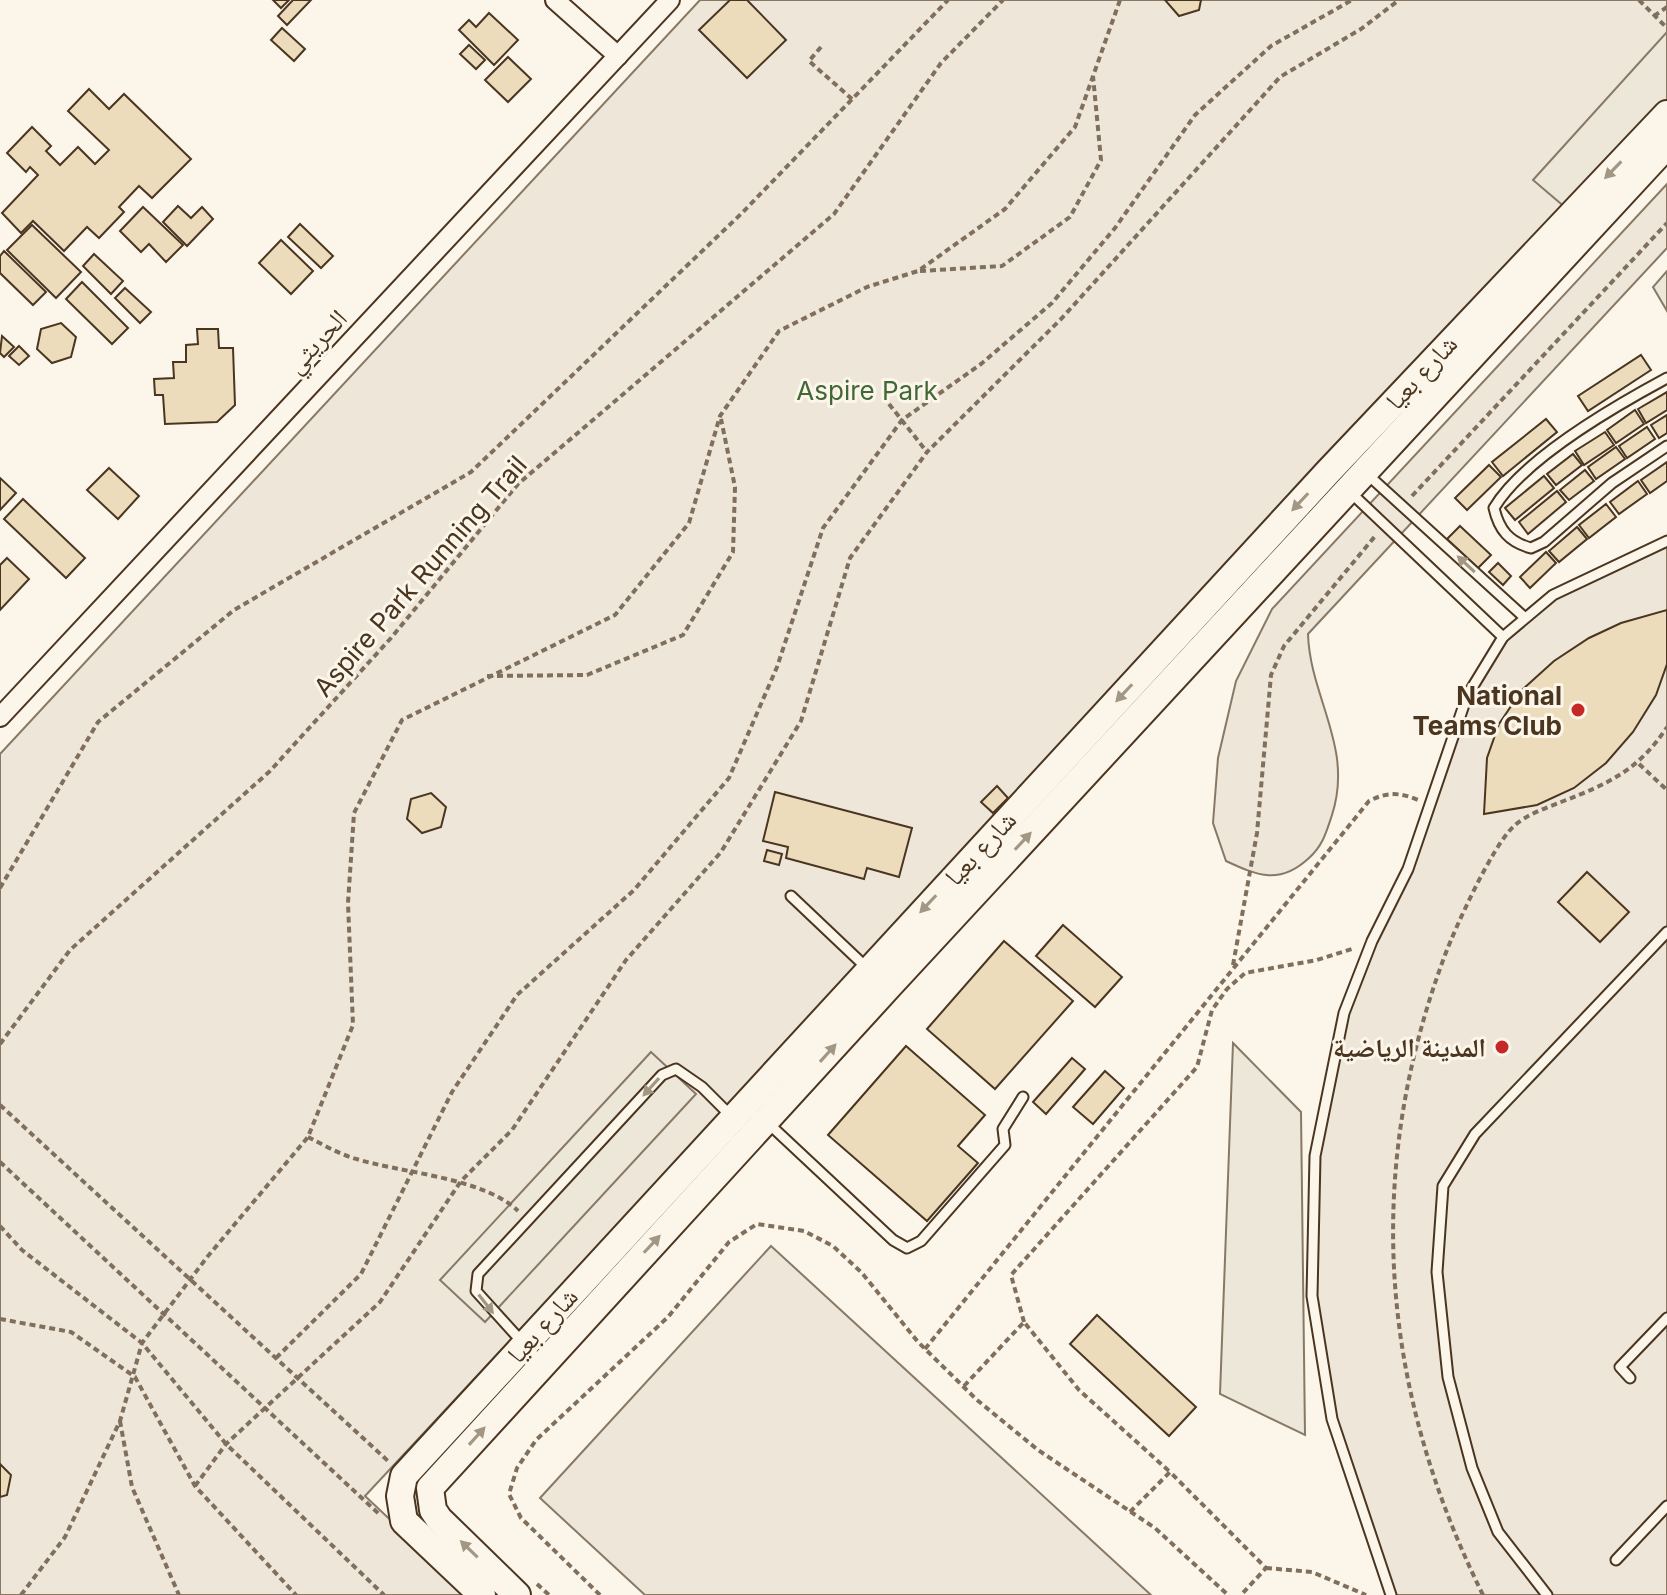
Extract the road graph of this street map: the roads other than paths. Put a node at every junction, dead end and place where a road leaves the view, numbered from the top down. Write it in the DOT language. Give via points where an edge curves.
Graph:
graph roads {
  1 [pos="555,0"];
  2 [pos="670,0"];
  3 [pos="618,56"];
  4 [pos="1667,114"];
  5 [pos="1667,145"];
  6 [pos="1565,239"];
  7 [pos="1667,378"];
  8 [pos="1667,446"];
  9 [pos="1336,463"];
  10 [pos="1358,483"];
  11 [pos="1667,541"];
  12 [pos="1524,617"];
  13 [pos="1503,637"];
  14 [pos="0,717"];
  15 [pos="791,896"];
  16 [pos="1667,932"];
  17 [pos="868,969"];
  18 [pos="888,987"];
  19 [pos="1023,1097"];
  20 [pos="739,1110"];
  21 [pos="766,1121"];
  22 [pos="1667,1318"];
  23 [pos="533,1355"];
  24 [pos="1630,1378"];
  25 [pos="1667,1506"];
  26 [pos="1616,1560"];
  27 [pos="522,1585"];
  28 [pos="482,1595"];
  29 [pos="1391,1595"];
  30 [pos="1547,1595"];
  1 -- 3 [label="street"];
  2 -- 3 [label="street, الحريثي"];
  3 -- 14 [label="street, الحريثي"];
  4 -- 6 [label="street, شارع بعيا, one-way"];
  5 -- 6 [label="street, شارع بعيا"];
  6 -- 9 [label="street, شارع بعيا"];
  6 -- 10 [label="street, شارع بعيا"];
  7 -- 8 [label="lane" via="1568,438 1503,493 1494,508 1498,525 1514,543 1531,548 1544,542 1612,483"];
  9 -- 10 [label="lane"];
  9 -- 10 [label="lane"];
  9 -- 17 [label="street, شارع بعيا, one-way"];
  12 -- 10 [label="lane, one-way" via="1402,505"];
  10 -- 13 [label="lane" via="1386,524"];
  18 -- 10 [label="street, شارع بعيا, one-way"];
  11 -- 12 [label="lane" via="1553,595"];
  12 -- 13 [label="lane"];
  13 -- 29 [label="lane" via="1467,696 1408,869 1344,1013 1315,1156 1312,1296 1332,1419"];
  15 -- 17 [label="lane"];
  16 -- 30 [label="lane" via="1475,1134 1443,1186 1437,1272 1448,1377 1472,1468 1498,1532"];
  17 -- 18 [label="street"];
  17 -- 20 [label="street, شارع بعيا"];
  21 -- 18 [label="street, شارع بعيا, one-way"];
  19 -- 21 [label="lane" via="1003,1129 1005,1145 921,1241 907,1248"];
  20 -- 21 [label="street"];
  20 -- 23 [label="street, شارع بعيا"];
  20 -- 23 [label="lane, one-way" via="676,1069 662,1075 478,1274 476,1291"];
  23 -- 21 [label="street, شارع بعيا, one-way"];
  22 -- 24 [label="lane" via="1620,1367"];
  27 -- 23 [label="street, شارع بعيا, one-way" via="439,1519 430,1488"];
  23 -- 28 [label="street, شارع بعيا" via="404,1476 404,1521"];
  25 -- 26 [label="lane"];
}
